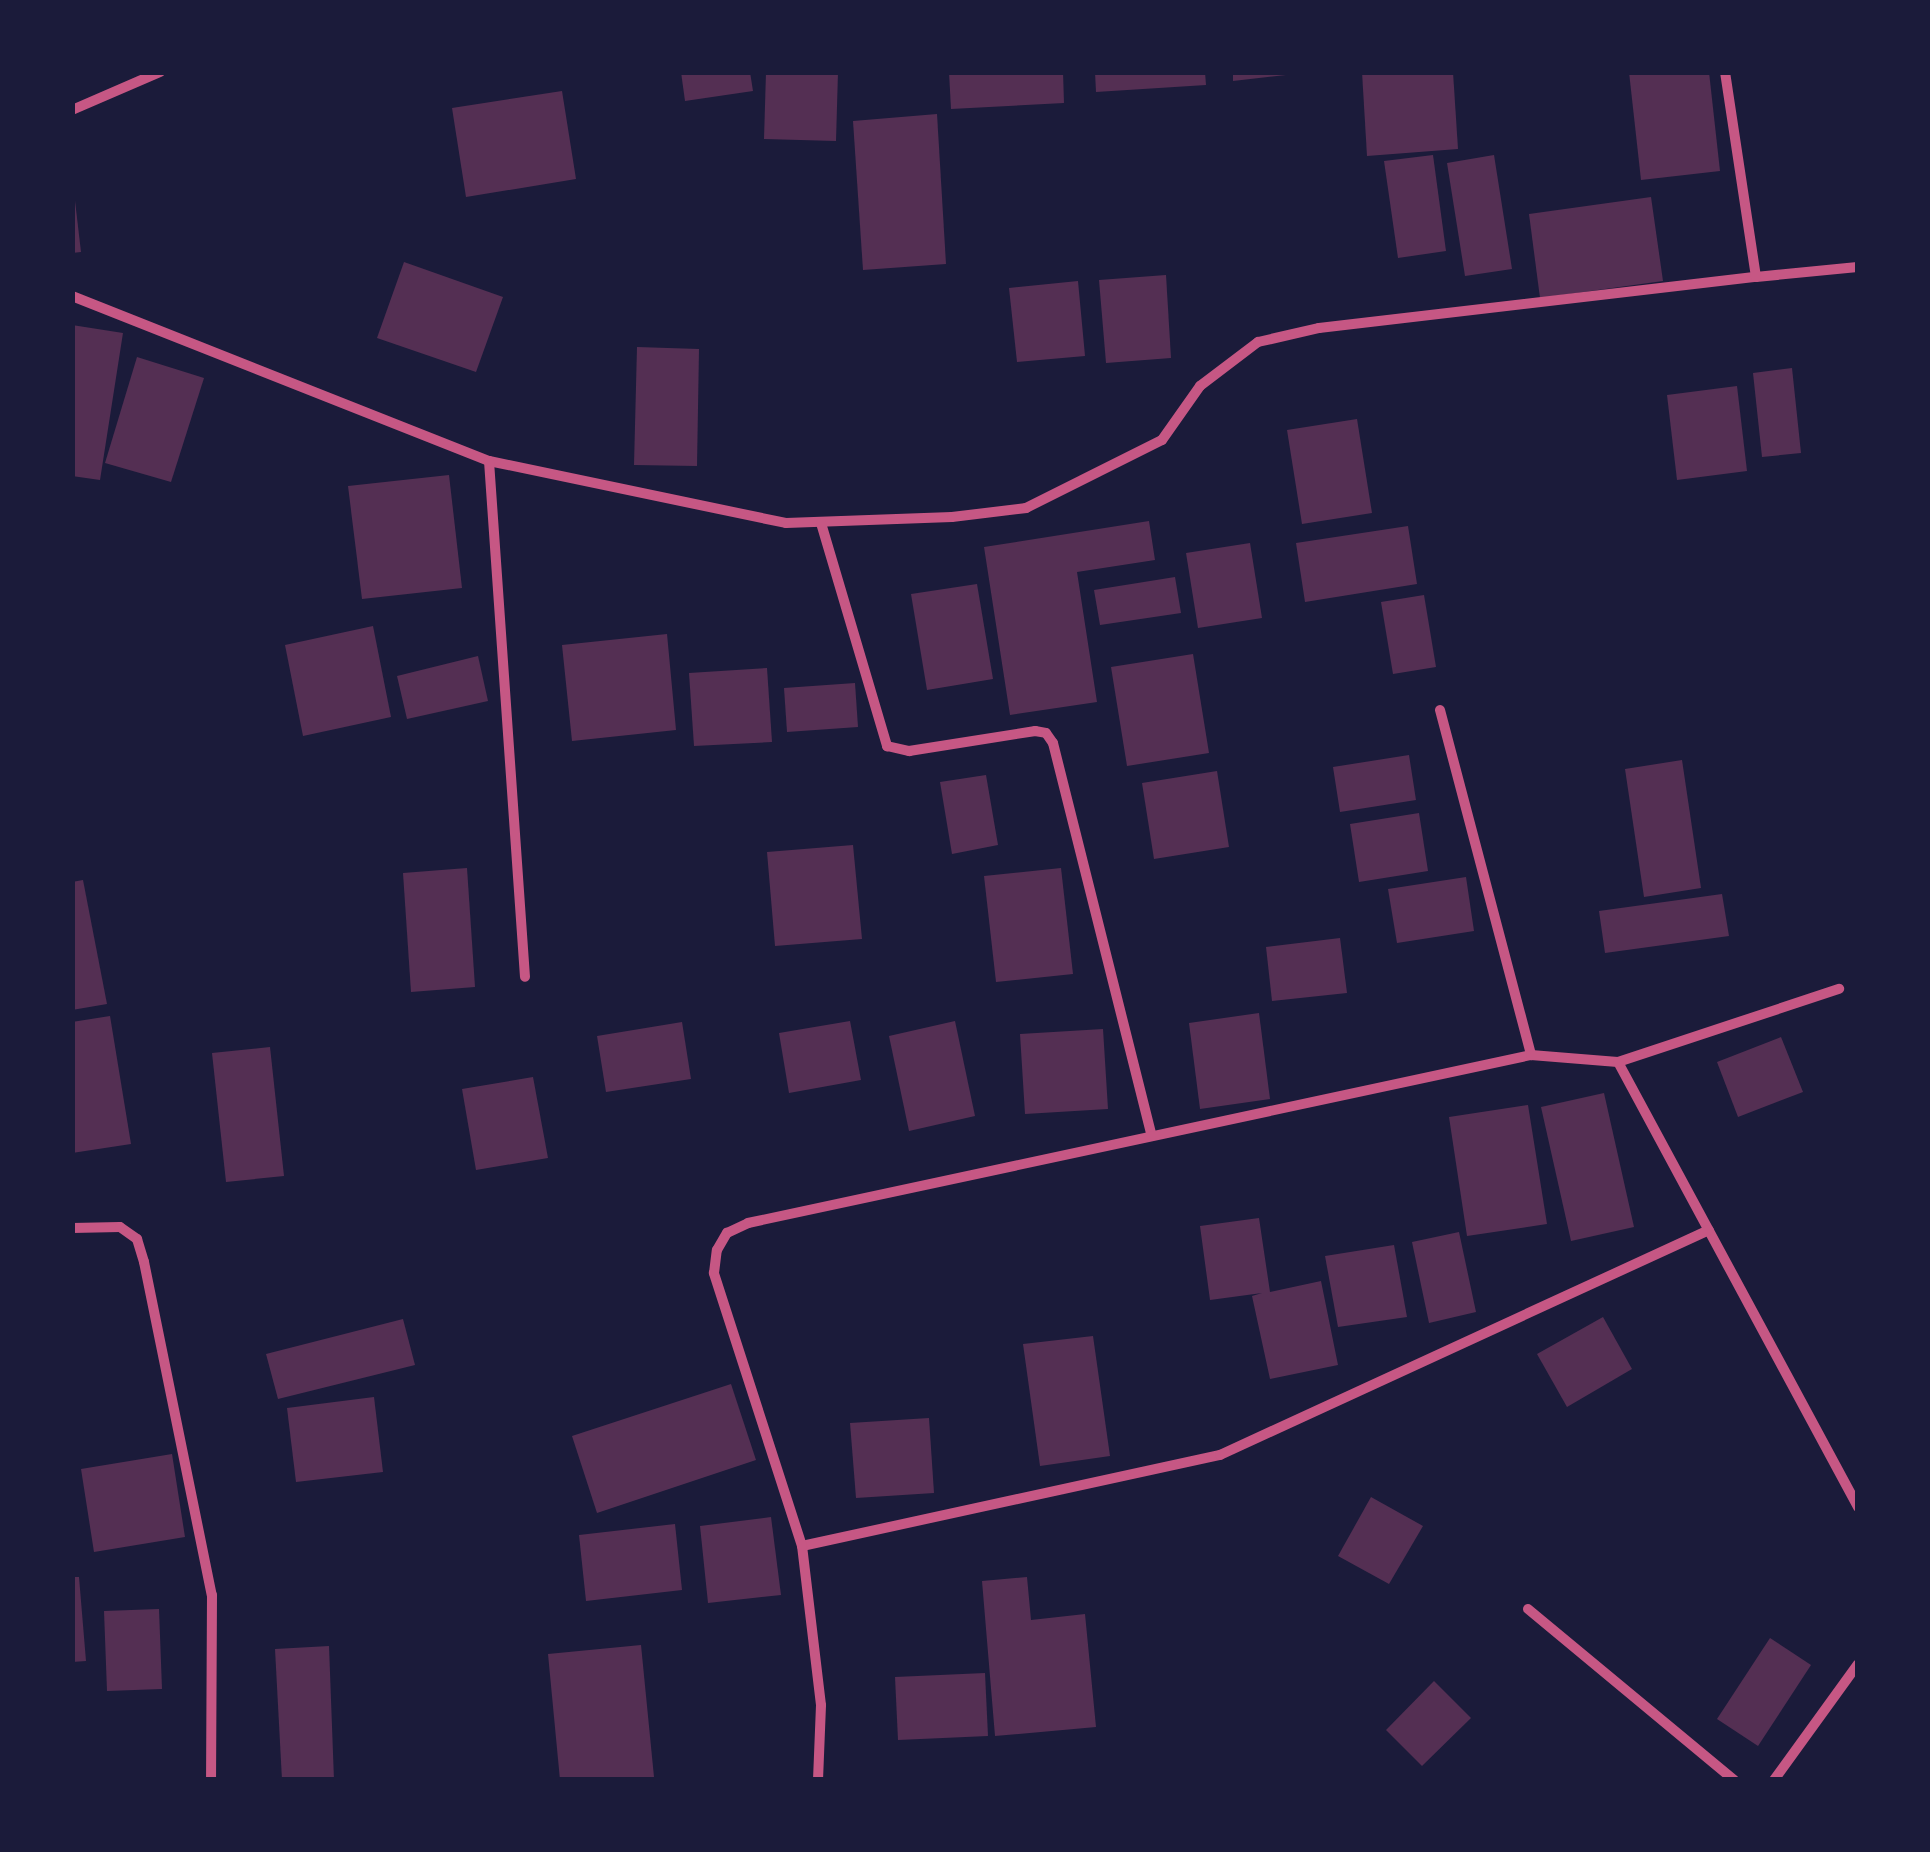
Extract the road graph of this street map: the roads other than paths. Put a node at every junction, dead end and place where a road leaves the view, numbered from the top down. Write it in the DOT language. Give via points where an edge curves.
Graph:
graph roads {
  1 [pos="160,72"];
  2 [pos="1725,72"];
  3 [pos="72,110"];
  4 [pos="1858,266"];
  5 [pos="1756,277"];
  6 [pos="72,296"];
  7 [pos="489,462"];
  8 [pos="822,523"];
  9 [pos="1440,710"];
  10 [pos="525,977"];
  11 [pos="1839,988"];
  12 [pos="1532,1056"];
  13 [pos="1618,1062"];
  14 [pos="1152,1136"];
  15 [pos="72,1228"];
  16 [pos="1709,1230"];
  17 [pos="1858,1506"];
  18 [pos="802,1546"];
  19 [pos="1528,1609"];
  20 [pos="1858,1664"];
  21 [pos="212,1780"];
  22 [pos="818,1780"];
  23 [pos="1734,1780"];
  24 [pos="1774,1780"];
  1 -- 3 [label="street"];
  2 -- 5 [label="street"];
  4 -- 5 [label="street"];
  5 -- 8 [label="street" via="1319,328 1258,342 1200,386 1162,440 1026,508"];
  6 -- 7 [label="street"];
  7 -- 8 [label="street" via="786,523"];
  7 -- 10 [label="street"];
  8 -- 14 [label="street" via="887,746 909,751 1035,731 1053,742"];
  9 -- 12 [label="street"];
  11 -- 13 [label="street"];
  12 -- 13 [label="street"];
  12 -- 14 [label="street"];
  13 -- 16 [label="street"];
  14 -- 18 [label="street" via="748,1222 727,1233 714,1273"];
  15 -- 21 [label="street" via="120,1227 136,1239 144,1262 212,1595"];
  16 -- 17 [label="street"];
  16 -- 18 [label="street" via="1220,1455"];
  18 -- 22 [label="street" via="821,1705"];
  19 -- 23 [label="street"];
  20 -- 24 [label="street"];
}
